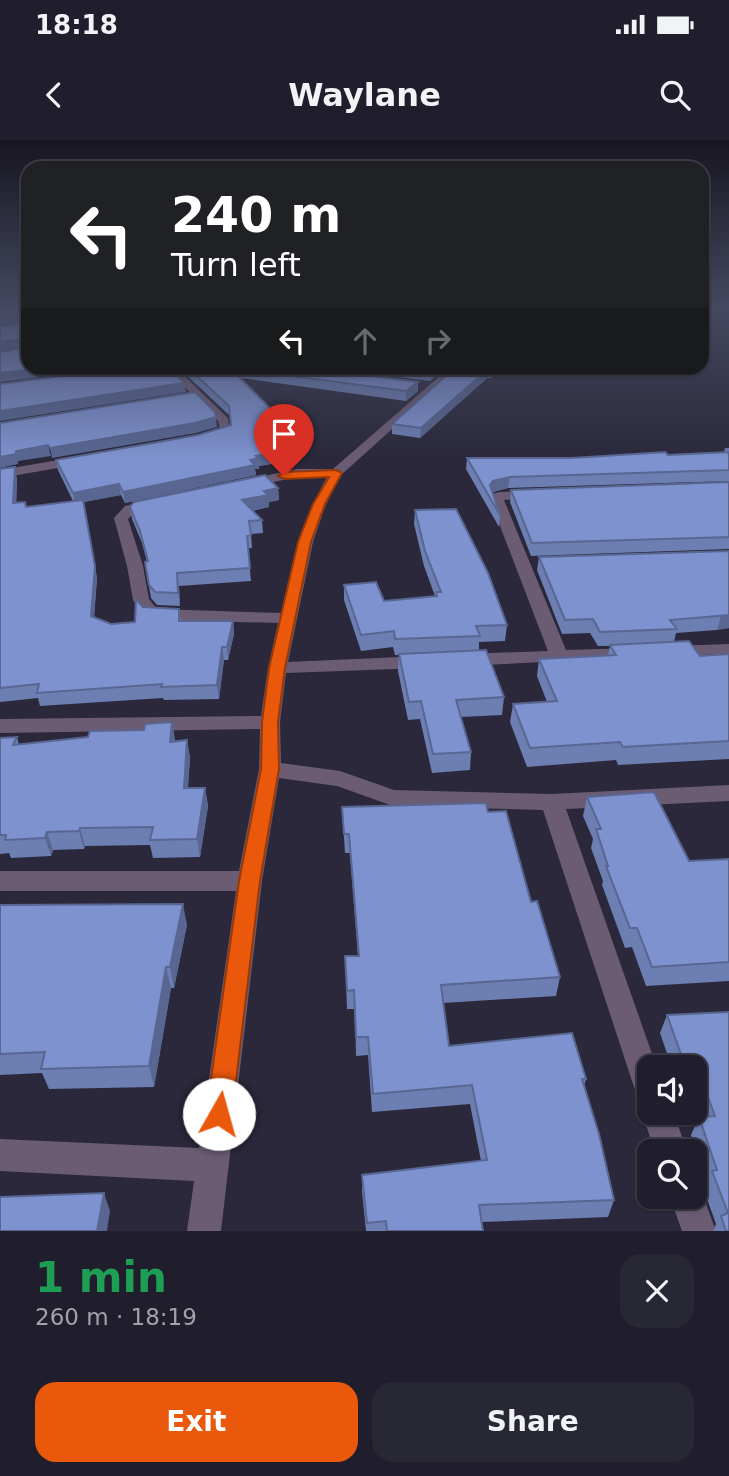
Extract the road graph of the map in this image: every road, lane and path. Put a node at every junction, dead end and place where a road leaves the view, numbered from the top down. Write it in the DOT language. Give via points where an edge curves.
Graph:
graph roads {
  1 [pos="176,375"];
  2 [pos="443,375"];
  3 [pos="199,439"];
  4 [pos="93,458"];
  5 [pos="336,473"];
  6 [pos="0,474"];
  7 [pos="232,486"];
  8 [pos="550,494"];
  9 [pos="168,500"];
  10 [pos="287,618"];
  11 [pos="729,649"];
  12 [pos="559,656"];
  13 [pos="277,668"];
  14 [pos="270,722"];
  15 [pos="0,726"];
  16 [pos="270,769"];
  17 [pos="729,793"];
  18 [pos="552,802"];
  19 [pos="0,881"];
  20 [pos="250,881"];
  21 [pos="638,1055"];
  22 [pos="0,1155"];
  23 [pos="213,1165"];
  24 [pos="691,1209"];
  25 [pos="204,1231"];
  26 [pos="699,1231"];
  1 -- 3 [label="street" via="191,397 227,427 218,435"];
  2 -- 5 [label="street" via="424,386"];
  4 -- 6 [label="street"];
  5 -- 7 [label="street" via="297,473"];
  5 -- 10 [label="street" via="305,542"];
  8 -- 12 [label="street" via="500,496 497,500 529,564"];
  9 -- 10 [label="street" via="130,509 121,517 145,608 163,615"];
  10 -- 13 [label="street"];
  11 -- 12 [label="street"];
  12 -- 13 [label="street"];
  13 -- 14 [label="street"];
  14 -- 15 [label="street"];
  14 -- 16 [label="street"];
  16 -- 18 [label="street" via="358,783 393,798"];
  16 -- 20 [label="street"];
  17 -- 18 [label="street"];
  18 -- 21 [label="street"];
  19 -- 20 [label="street"];
  20 -- 23 [label="street"];
  22 -- 23 [label="street"];
  23 -- 25 [label="street"];
  24 -- 26 [label="street"];
}
